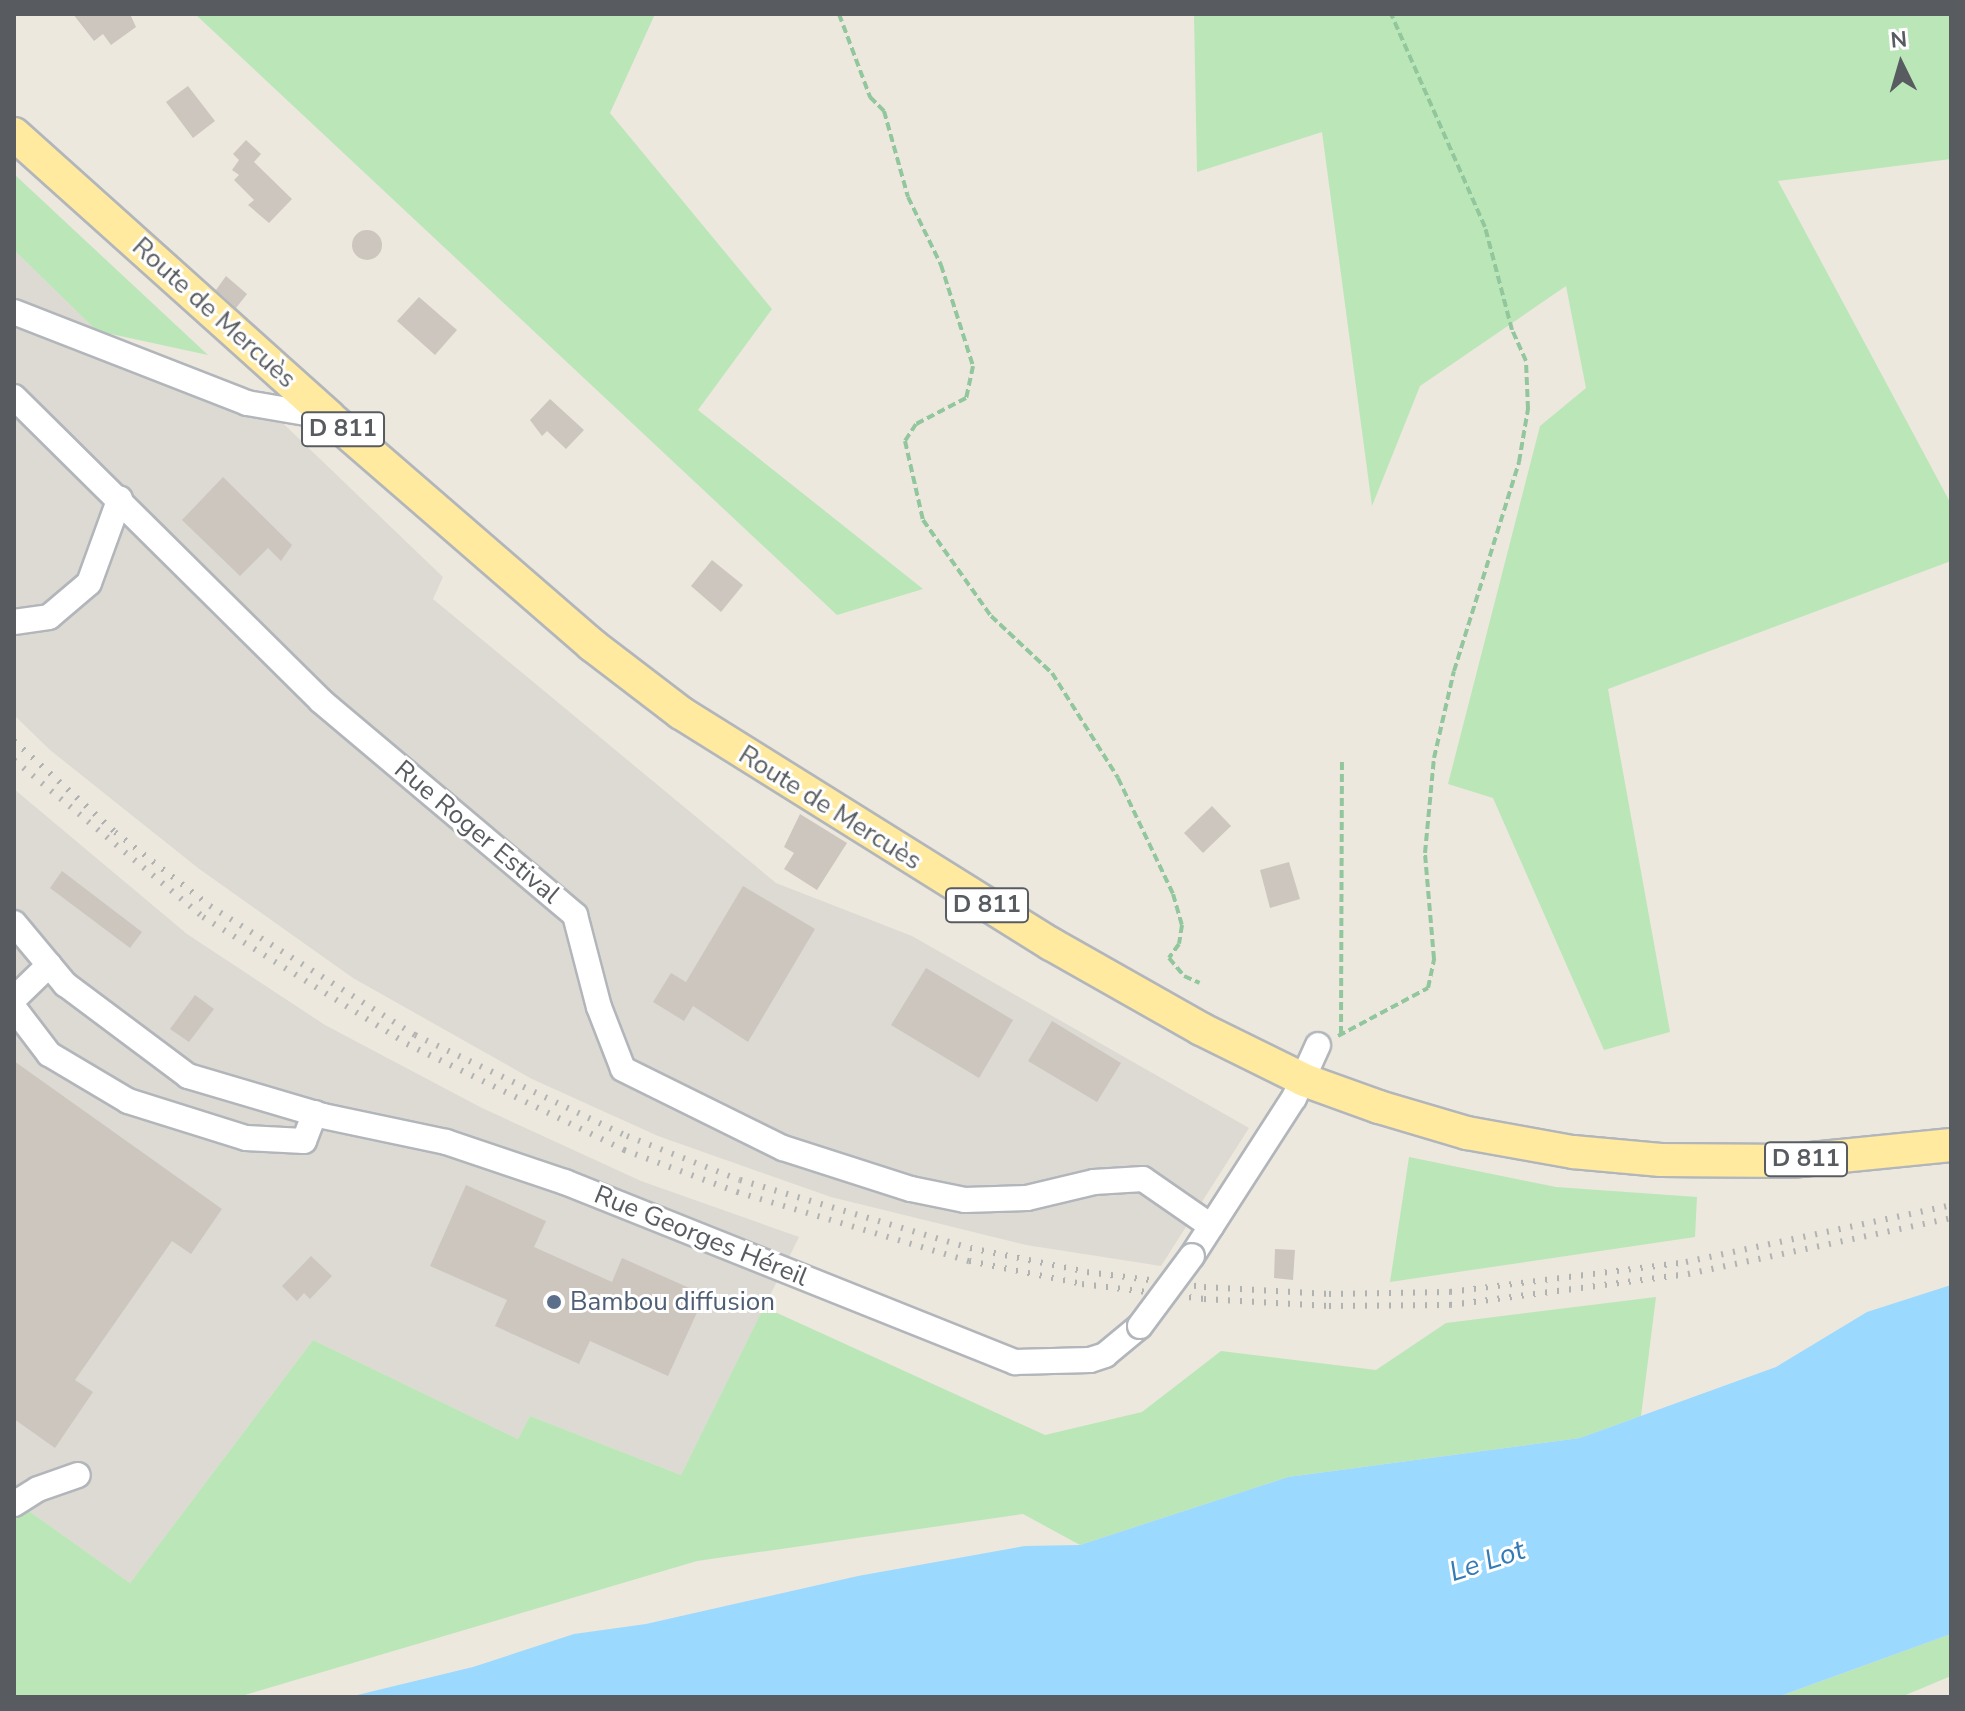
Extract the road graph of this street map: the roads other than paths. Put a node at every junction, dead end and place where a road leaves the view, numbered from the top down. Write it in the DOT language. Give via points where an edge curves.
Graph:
graph roads {
  1 [pos="14,134"];
  2 [pos="14,312"];
  3 [pos="14,397"];
  4 [pos="329,417"];
  5 [pos="120,498"];
  6 [pos="14,622"];
  7 [pos="14,923"];
  8 [pos="49,965"];
  9 [pos="14,999"];
  10 [pos="14,1008"];
  11 [pos="1318,1045"];
  12 [pos="1304,1080"];
  13 [pos="315,1113"];
  14 [pos="1951,1145"];
  15 [pos="1211,1226"];
  16 [pos="78,1475"];
  17 [pos="14,1504"];
  1 -- 4 [label="main road, Route de Mercuès / D 811"];
  2 -- 4 [label="street" via="247,403"];
  3 -- 5 [label="street, Rue Roger Estival"];
  4 -- 12 [label="main road, Route de Mercuès / D 811" via="592,645 681,713 1051,944"];
  5 -- 6 [label="street" via="89,583 49,617"];
  5 -- 15 [label="street, Rue Roger Estival" via="321,701 575,915 599,1007 623,1069 783,1148 911,1189 965,1200 1027,1198 1094,1182 1143,1179"];
  7 -- 8 [label="street, Rue Georges Héreil"];
  8 -- 9 [label="street"];
  8 -- 13 [label="street, Rue Georges Héreil" via="65,984 188,1076"];
  10 -- 13 [label="street" via="49,1054 128,1101 246,1138 304,1141"];
  11 -- 12 [label="street, Rue Georges Héreil"];
  12 -- 14 [label="main road, Route de Mercuès / D 811" via="1467,1133 1573,1152 1661,1160 1791,1161"];
  12 -- 15 [label="street, Rue Georges Héreil"];
  13 -- 15 [label="street, Rue Georges Héreil, bridge" via="446,1142 565,1182 1015,1362 1105,1355 1140,1326"];
  16 -- 17 [label="street"];
}
